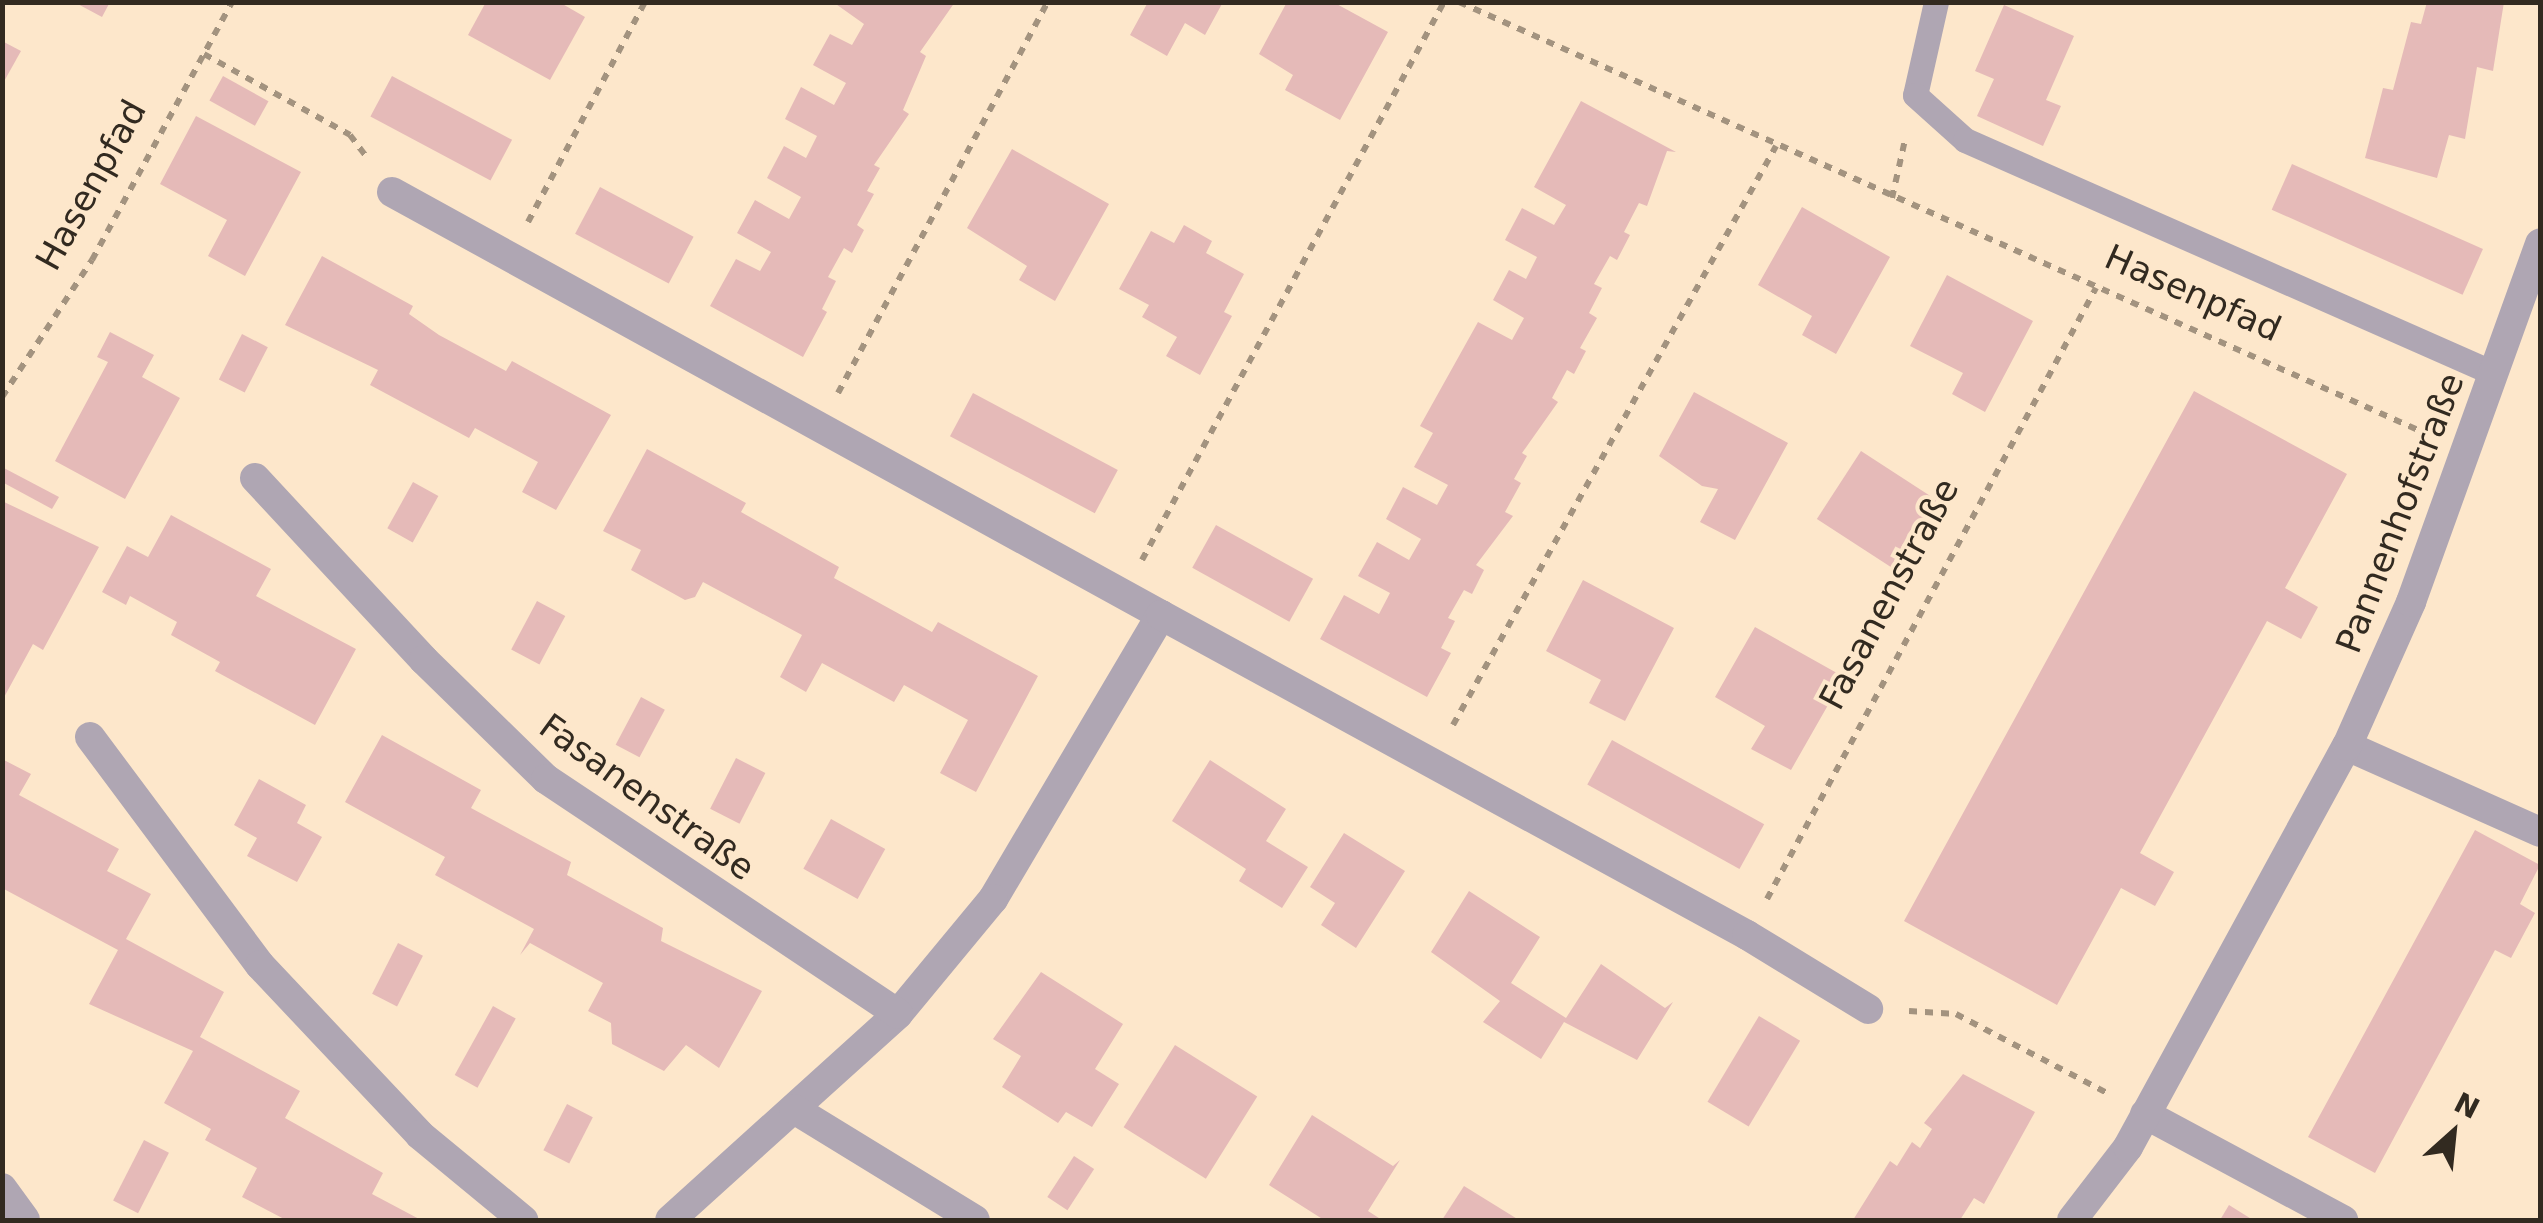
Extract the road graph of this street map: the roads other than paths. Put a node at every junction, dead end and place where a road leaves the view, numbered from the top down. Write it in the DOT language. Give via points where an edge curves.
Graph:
graph roads {
  1 [pos="1936,2"];
  2 [pos="392,192"];
  3 [pos="2540,243"];
  4 [pos="2530,309"];
  5 [pos="2494,373"];
  6 [pos="255,478"];
  7 [pos="1161,614"];
  8 [pos="90,737"];
  9 [pos="2347,746"];
  10 [pos="2540,832"];
  11 [pos="1868,1009"];
  12 [pos="898,1014"];
  13 [pos="794,1108"];
  14 [pos="2145,1114"];
  15 [pos="2,1188"];
  16 [pos="24,1220"];
  17 [pos="522,1220"];
  18 [pos="670,1220"];
  19 [pos="975,1220"];
  20 [pos="2072,1220"];
  21 [pos="2344,1220"];
  1 -- 5 [label="lane" via="1915,95 1965,140"];
  2 -- 7 [label="street"];
  3 -- 4 [label="street, Pannenhofstraße"];
  4 -- 5 [label="street, Pannenhofstraße"];
  5 -- 9 [label="street, Pannenhofstraße" via="2411,602"];
  6 -- 12 [label="street, Fasanenstraße" via="424,660 546,778"];
  7 -- 11 [label="street"];
  7 -- 12 [label="street" via="993,900"];
  8 -- 17 [label="street" via="260,965 420,1135"];
  9 -- 10 [label="street"];
  9 -- 14 [label="street, Pannenhofstraße"];
  12 -- 13 [label="street"];
  13 -- 18 [label="street"];
  13 -- 19 [label="street"];
  14 -- 20 [label="street, Pannenhofstraße"];
  14 -- 21 [label="street"];
  15 -- 16 [label="street"];
}
